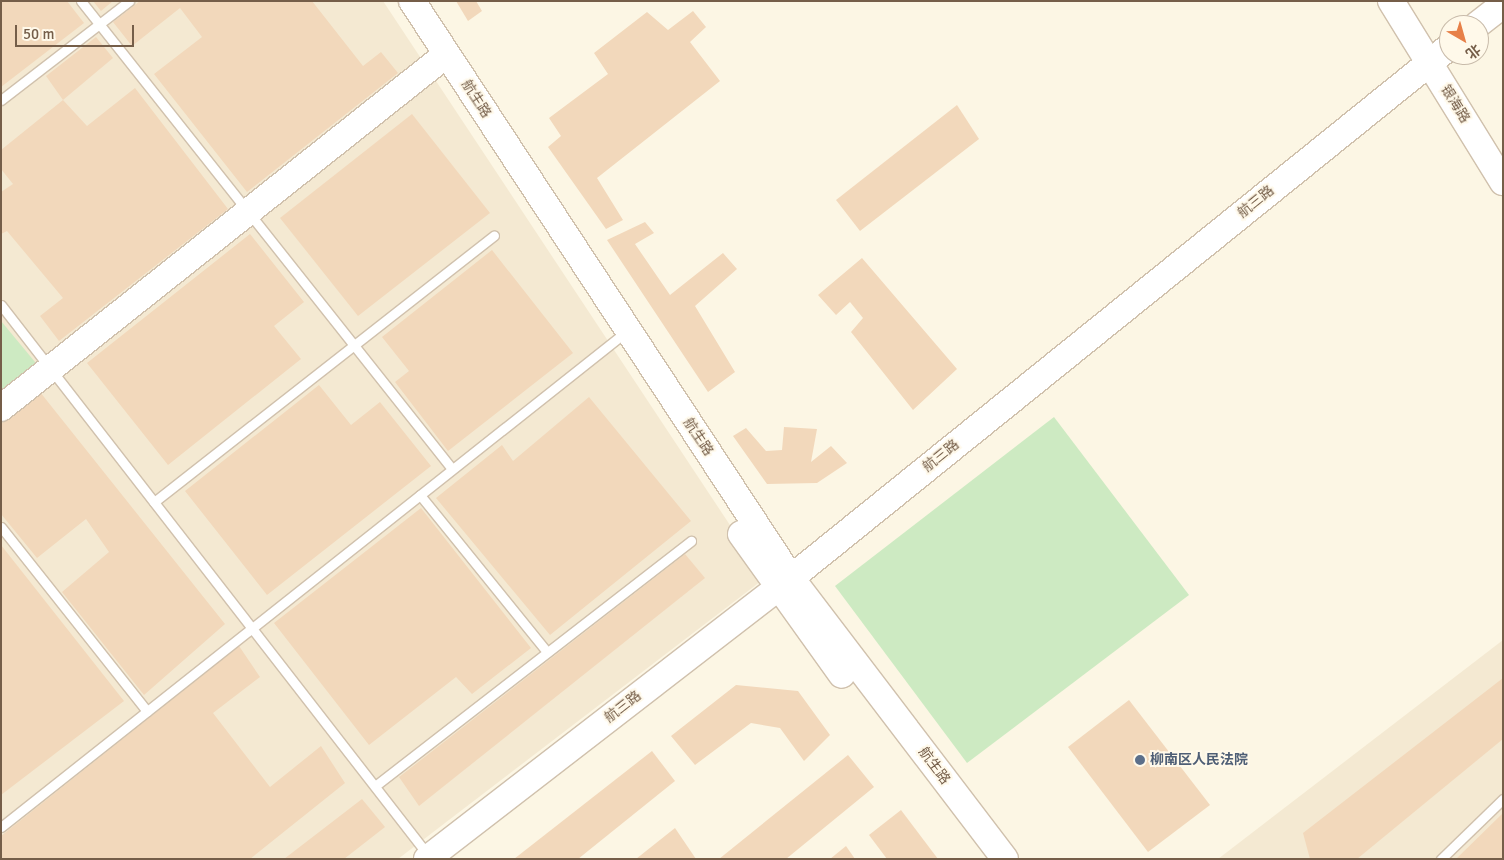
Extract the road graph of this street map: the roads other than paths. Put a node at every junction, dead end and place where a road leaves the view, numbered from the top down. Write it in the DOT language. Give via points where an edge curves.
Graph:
graph roads {
  1 [pos="81,1"];
  2 [pos="130,1"];
  3 [pos="394,1"];
  4 [pos="412,1"];
  5 [pos="1391,1"];
  6 [pos="1503,5"];
  7 [pos="1489,16"];
  8 [pos="99,24"];
  9 [pos="1439,55"];
  10 [pos="441,59"];
  11 [pos="1429,63"];
  12 [pos="1,100"];
  13 [pos="1503,182"];
  14 [pos="248,212"];
  15 [pos="494,236"];
  16 [pos="1,305"];
  17 [pos="621,336"];
  18 [pos="354,346"];
  19 [pos="51,369"];
  20 [pos="1,408"];
  21 [pos="452,469"];
  22 [pos="420,495"];
  23 [pos="154,502"];
  24 [pos="1,527"];
  25 [pos="691,541"];
  26 [pos="784,583"];
  27 [pos="252,628"];
  28 [pos="547,652"];
  29 [pos="147,711"];
  30 [pos="375,786"];
  31 [pos="1503,799"];
  32 [pos="1,827"];
  33 [pos="428,858"];
  34 [pos="983,859"];
  35 [pos="1005,859"];
  36 [pos="1441,859"];
  1 -- 8 [label="lane"];
  2 -- 8 [label="lane"];
  3 -- 10 [label="street"];
  4 -- 10 [label="street, 航生路"];
  5 -- 11 [label="street, 银海路"];
  6 -- 7 [label="street"];
  8 -- 12 [label="lane"];
  8 -- 14 [label="lane"];
  9 -- 11 [label="street, 航三路"];
  10 -- 14 [label="street"];
  10 -- 17 [label="street, 航生路"];
  11 -- 13 [label="street, 银海路"];
  11 -- 26 [label="street, 航三路"];
  14 -- 18 [label="lane"];
  14 -- 19 [label="street"];
  15 -- 18 [label="lane"];
  16 -- 19 [label="lane"];
  17 -- 21 [label="lane"];
  17 -- 26 [label="street, 航生路"];
  18 -- 21 [label="lane"];
  18 -- 23 [label="lane"];
  19 -- 20 [label="street"];
  19 -- 23 [label="lane"];
  21 -- 22 [label="lane"];
  22 -- 27 [label="lane"];
  22 -- 28 [label="lane"];
  23 -- 27 [label="lane"];
  24 -- 29 [label="lane"];
  25 -- 28 [label="lane"];
  26 -- 33 [label="street, 航三路"];
  26 -- 34 [label="street"];
  26 -- 35 [label="street, 航生路"];
  27 -- 29 [label="lane"];
  27 -- 30 [label="lane"];
  28 -- 30 [label="lane"];
  29 -- 32 [label="lane"];
  30 -- 33 [label="lane"];
  31 -- 36 [label="lane"];
}
